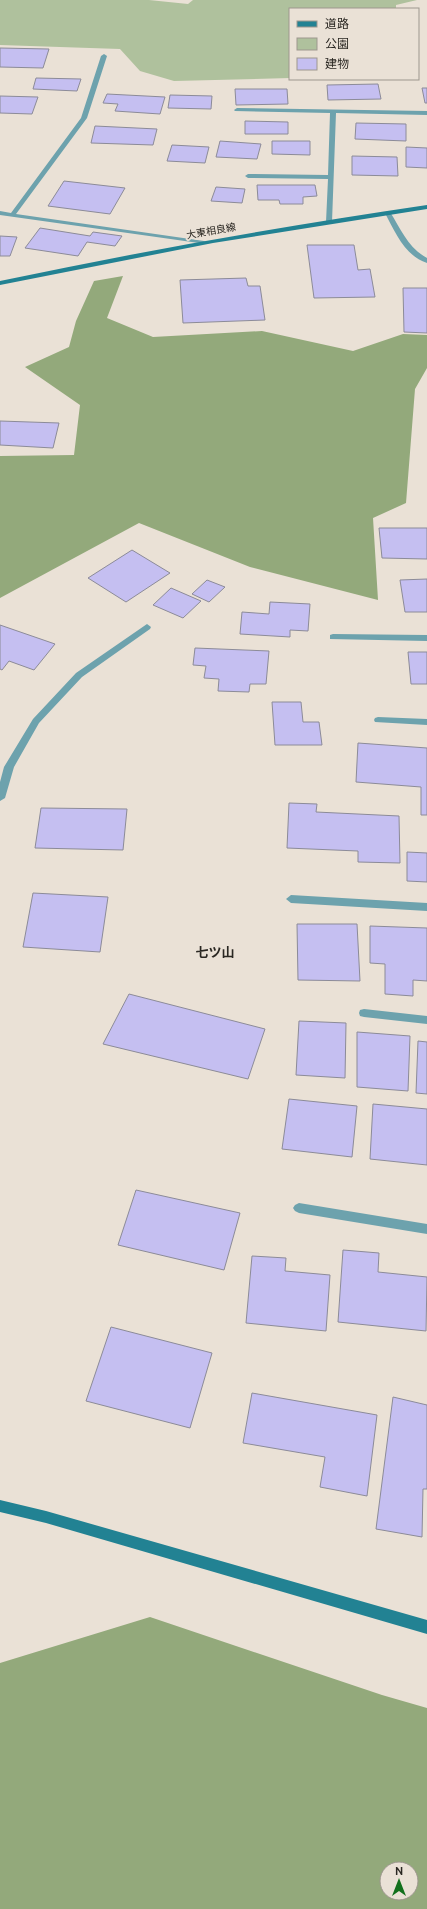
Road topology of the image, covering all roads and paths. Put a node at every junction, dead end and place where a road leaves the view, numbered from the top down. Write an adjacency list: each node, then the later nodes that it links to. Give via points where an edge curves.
1 (104, 56): 10 (street, via 84,118)
2 (237, 110): 3 (street)
3 (333, 112): 4 (street); 6 (street)
4 (427, 113)
5 (248, 176): 6 (street)
6 (330, 177): 11 (street)
7 (427, 207): 8 (main road, 大東相良線)
8 (388, 213): 11 (main road, 大東相良線); 13 (street, via 404,244)
9 (0, 214): 10 (street)
10 (12, 215): 12 (street)
11 (329, 222): 12 (main road, 大東相良線)
12 (204, 243): 14 (main road, 大東相良線)
13 (427, 261)
14 (0, 283)
15 (147, 627): 20 (street, via 78,675 36,721 9,767)
16 (333, 637): 17 (street)
17 (427, 638)
18 (378, 720): 19 (street)
19 (427, 722)
20 (0, 798)
21 (291, 899): 22 (street)
22 (427, 907)
23 (364, 1013): 24 (street)
24 (427, 1020)
25 (299, 1208): 26 (street)
26 (427, 1229)
27 (0, 1506): 28 (main road)
28 (427, 1627)

